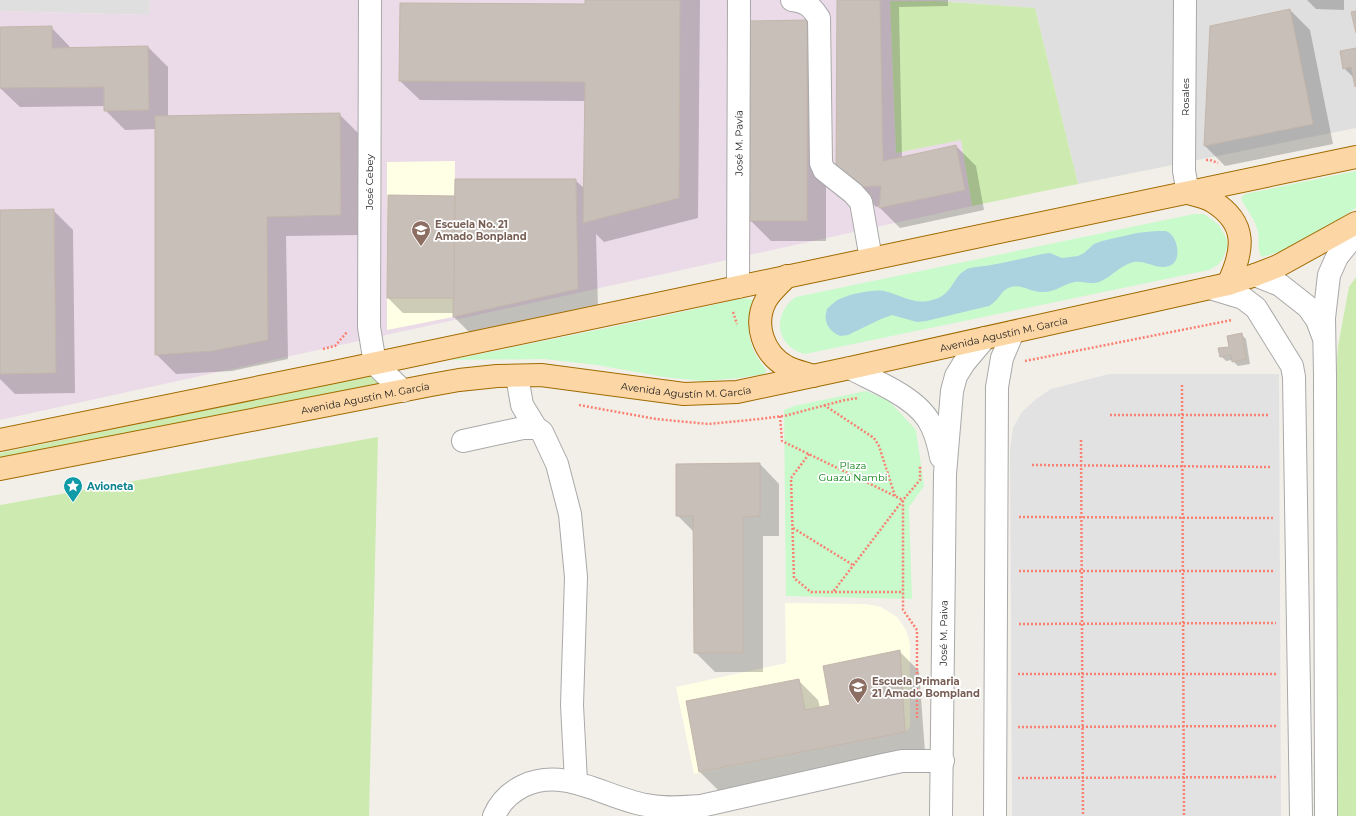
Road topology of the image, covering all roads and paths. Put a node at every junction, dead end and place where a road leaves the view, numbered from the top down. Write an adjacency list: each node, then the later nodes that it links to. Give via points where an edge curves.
1 (370, 0): 18 (street, José Cebey, via 369,326)
2 (739, 0): 13 (street, José M. Pavía)
3 (792, 0): 9 (street, via 813,8 819,18 821,163 824,170 861,202)
4 (1185, 0): 6 (street, Rosales, via 1184,171)
5 (1356, 157): 6 (main road)
6 (1188, 193): 9 (main road); 12 (main road, via 1210,200 1226,211 1238,228 1240,251 1237,266)
7 (1356, 223): 10 (main road, Avenida Agustín M. García, via 1278,266)
8 (1356, 233): 17 (street, via 1337,257 1329,274)
9 (871, 259): 11 (main road)
10 (1255, 275): 12 (main road, Avenida Agustín M. García); 17 (street, via 1280,285 1308,307 1317,320)
11 (787, 276): 13 (main road); 22 (main road, via 766,300 760,316 760,331 773,356 787,367)
12 (1219, 286): 15 (main road, Avenida Agustín M. García); 49 (street, via 1256,308 1292,366)
13 (738, 287): 18 (main road)
14 (1233, 319): 20 (path)
15 (1013, 332): 16 (main road, Avenida Agustín M. García); 20 (street, via 1002,358)
16 (985, 338): 19 (main road, Avenida Agustín M. García); 43 (street, via 956,376 952,392)
17 (1324, 339): 83 (street)
18 (375, 364): 24 (street); 33 (main road)
19 (850, 368): 22 (main road, Avenida Agustín M. García); 43 (street, via 907,399 924,414 932,426)
20 (1001, 368): 46 (street, via 997,387)
21 (518, 376): 22 (main road, Avenida Agustín M. García, via 541,375 684,394 737,392); 24 (main road, Avenida Agustín M. García, via 459,380); 32 (street, via 522,405)
22 (813, 376)
23 (1182, 386): 29 (path)
24 (403, 390): 42 (main road, Avenida Agustín M. García)
25 (859, 398): 27 (path)
26 (577, 405): 31 (path, via 656,419 708,424)
27 (824, 405): 31 (path); 44 (path, via 874,438 879,446)
28 (1110, 415): 29 (path)
29 (1182, 415): 30 (path); 40 (path)
30 (1270, 415)
31 (780, 416): 36 (path, via 782,441)
32 (536, 428): 35 (street, via 522,428); 76 (street, via 542,432 557,464 570,514 576,576 572,705)
33 (0, 440)
34 (1081, 440): 39 (path)
35 (463, 441)
36 (809, 454): 44 (path); 50 (path, via 791,478)
37 (920, 460): 45 (path, via 920,480)
38 (1032, 465): 39 (path)
39 (1081, 465): 40 (path); 47 (path)
40 (1182, 466): 41 (path); 48 (path)
41 (1270, 466)
42 (0, 469)
43 (945, 474): 71 (street, José M. Paiva)
44 (895, 497): 45 (path)
45 (903, 500): 51 (path); 57 (path)
46 (997, 517): 47 (path); 52 (street)
47 (1081, 517): 48 (path); 53 (path)
48 (1182, 517): 49 (path); 54 (path)
49 (1296, 518): 55 (street)
50 (792, 528): 51 (path); 56 (path, via 794,578 811,592)
51 (853, 565): 56 (path)
52 (996, 570): 53 (path); 61 (street)
53 (1082, 571): 54 (path); 58 (path)
54 (1183, 571): 55 (path); 59 (path)
55 (1297, 572): 60 (street)
56 (832, 592): 57 (path)
57 (903, 592): 66 (path, via 903,610 917,630)
58 (1082, 623): 59 (path); 61 (path); 63 (path)
59 (1183, 623): 60 (path); 64 (path)
60 (1298, 623): 65 (street)
61 (996, 624): 62 (street)
62 (996, 674): 63 (path); 69 (street)
63 (1082, 674): 64 (path); 70 (path)
64 (1183, 674): 65 (path); 67 (path)
65 (1298, 674): 68 (street)
66 (917, 723)
67 (1184, 726): 68 (path); 70 (path); 72 (path)
68 (1299, 726): 73 (street)
69 (996, 727): 70 (path); 74 (street)
70 (1083, 727): 75 (path)
71 (942, 761): 76 (street, via 902,761 701,806 670,808 627,800); 78 (street, José M. Paiva)
72 (1184, 777): 73 (path); 75 (path); 81 (path)
73 (1300, 777): 82 (street)
74 (996, 778): 75 (path); 79 (street)
75 (1083, 778): 80 (path)
76 (576, 782): 77 (street, via 534,781 508,795 498,806)
77 (494, 816)
78 (942, 816)
79 (995, 816)
80 (1083, 816)
81 (1184, 816)
82 (1301, 816)
83 (1326, 816)

